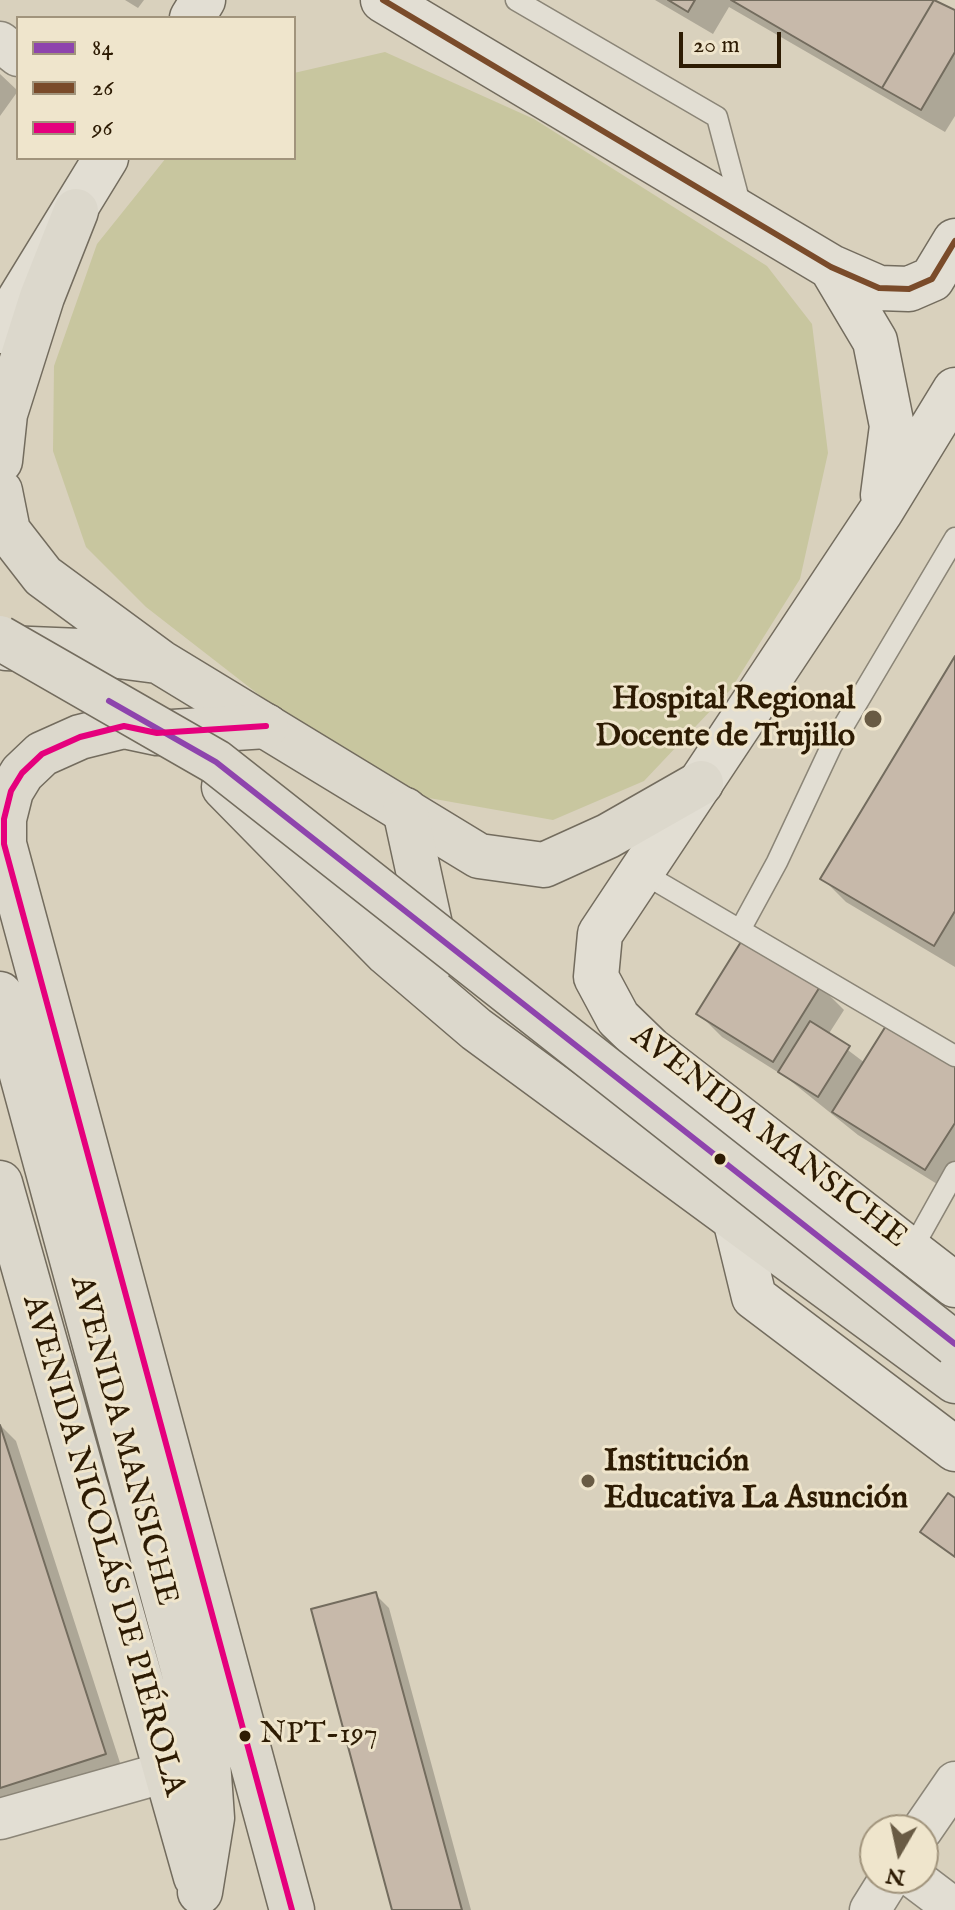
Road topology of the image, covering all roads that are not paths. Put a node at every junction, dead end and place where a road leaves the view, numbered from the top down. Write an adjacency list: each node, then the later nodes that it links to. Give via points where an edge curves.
1 (383, 0): 7 (main road)
2 (516, 0): 7 (lane, via 717,117)
3 (0, 42): 4 (street)
4 (16, 54)
5 (105, 160): 6 (main road)
6 (76, 211): 10 (main road); 12 (main road, via 5,414)
7 (743, 214): 9 (main road)
8 (955, 241): 9 (main road, via 932,279 909,289 879,288)
9 (831, 267): 14 (main road, via 875,341 892,426)
10 (0, 331)
11 (955, 390): 14 (main road)
12 (0, 461)
13 (0, 491): 18 (main road, via 8,531 43,576)
14 (881, 511): 21 (main road)
15 (955, 538): 24 (lane, via 831,747)
16 (0, 638): 33 (main road, AVENIDA MANSICHE, bridge, via 216,762)
17 (0, 649): 18 (main road, via 80,651)
18 (160, 662): 19 (main road)
19 (266, 726): 20 (main road); 22 (main road)
20 (157, 733): 26 (main road, via 208,770 387,953); 43 (main road, via 124,726 42,754 11,791 4,844)
21 (701, 783): 22 (main road, via 544,865 479,856); 23 (main road)
22 (405, 810): 26 (main road, via 437,957)
23 (641, 872): 24 (lane); 31 (main road, AVENIDA MANSICHE, via 600,934 596,977 618,1018 650,1049)
24 (740, 930): 27 (lane)
25 (0, 994): 41 (main road, AVENIDA MANSICHE, via 208,1761 212,1818)
26 (476, 1029): 30 (main road)
27 (955, 1056)
28 (955, 1172): 31 (lane)
29 (0, 1183): 36 (main road, AVENIDA NICOLÁS DE PIÉROLA)
30 (735, 1219): 34 (main road); 35 (main road, via 754,1297)
31 (911, 1251): 32 (main road, AVENIDA MANSICHE)
32 (955, 1285)
33 (955, 1344)
34 (955, 1381)
35 (955, 1449)
36 (166, 1772): 39 (street); 41 (main road, AVENIDA NICOLÁS DE PIÉROLA)
37 (955, 1782): 38 (street)
38 (933, 1814)
39 (0, 1819)
40 (935, 1894): 42 (street)
41 (202, 1901)
42 (955, 1909)
43 (292, 1910)

